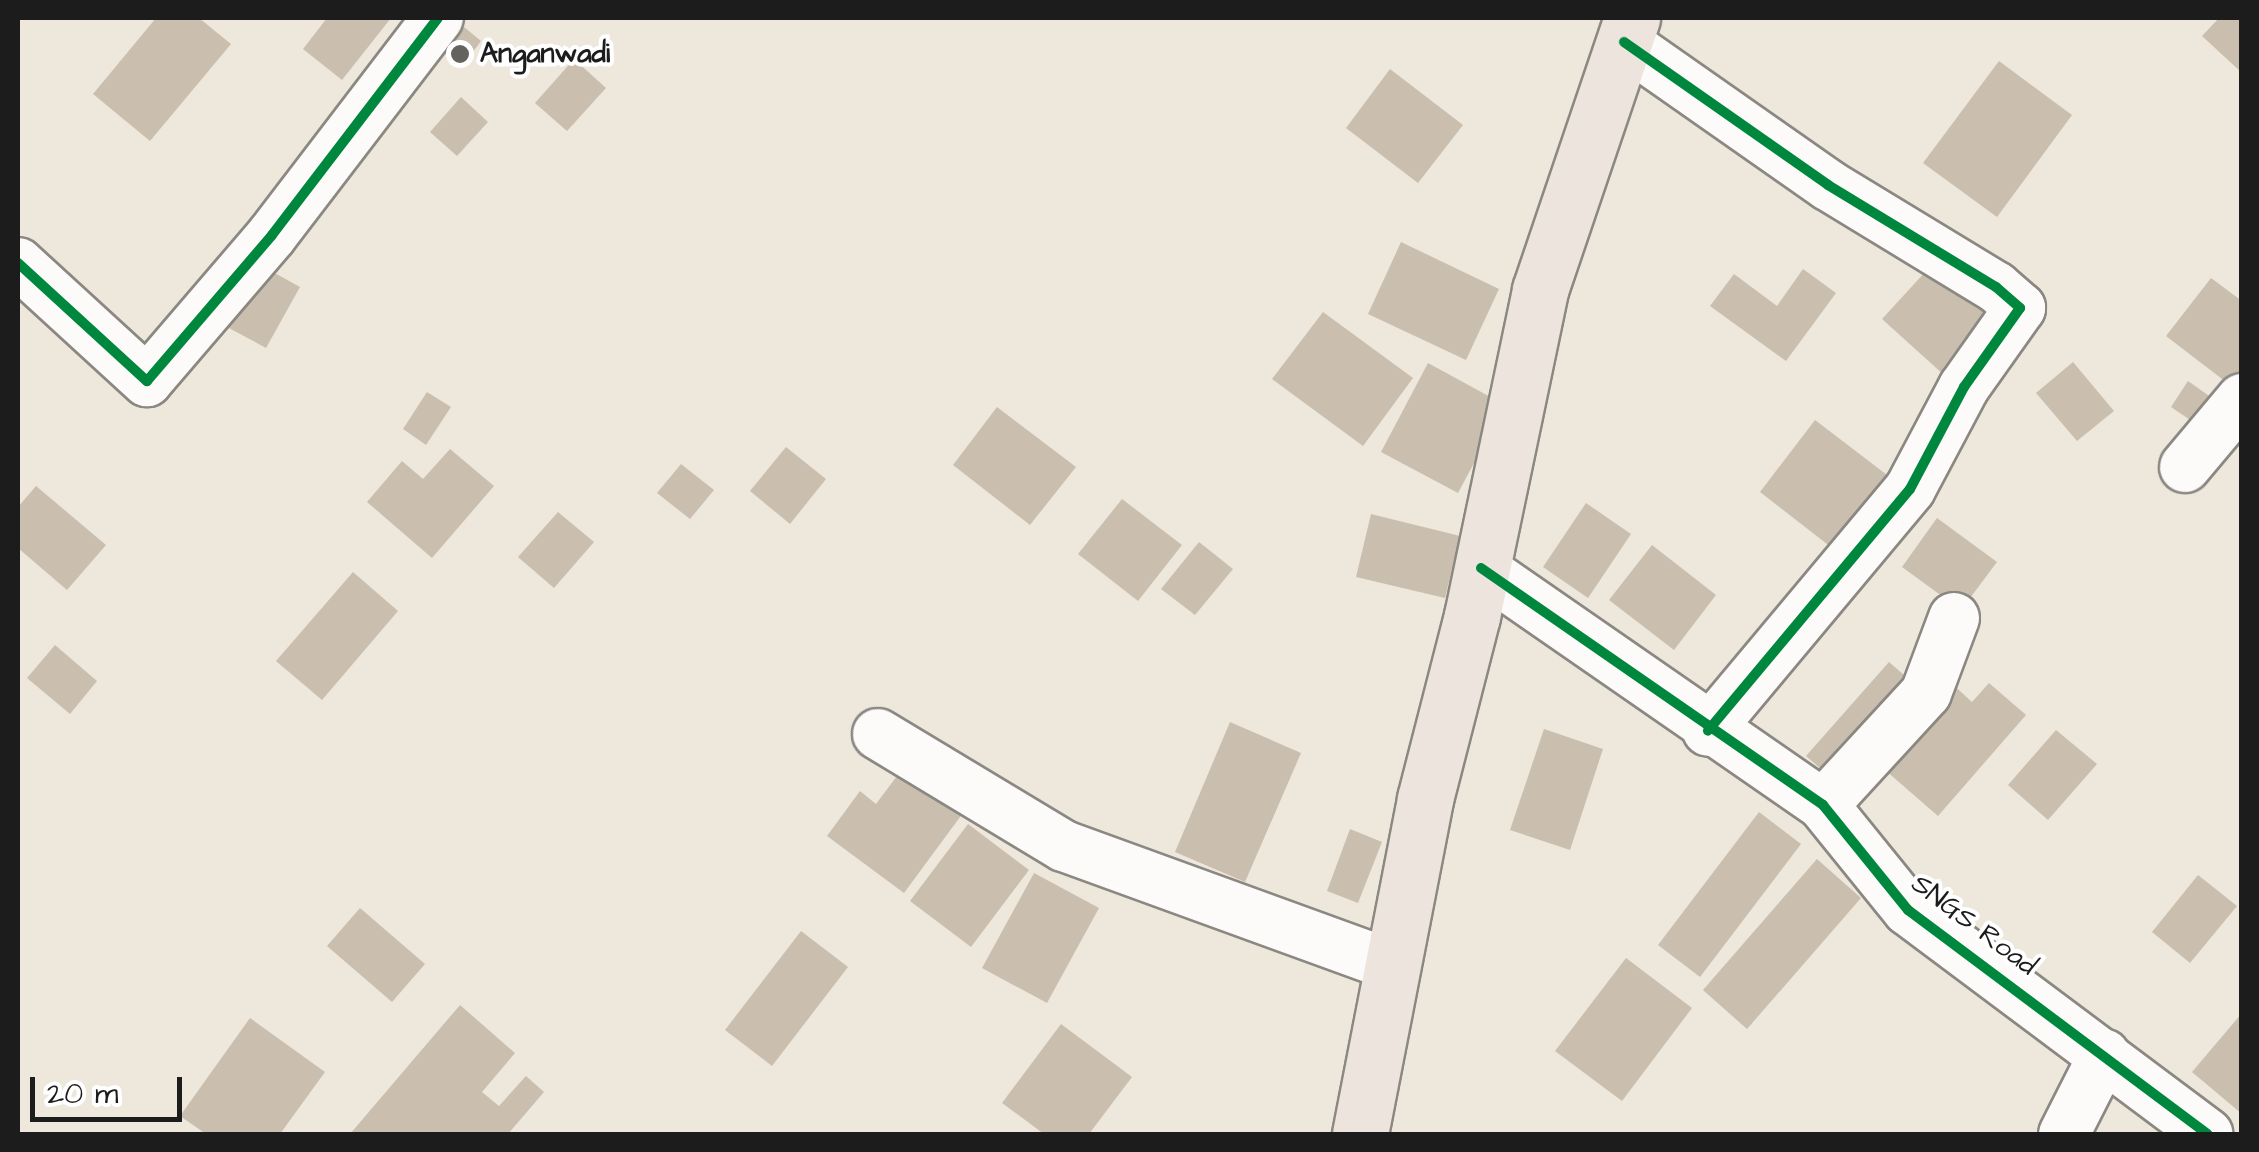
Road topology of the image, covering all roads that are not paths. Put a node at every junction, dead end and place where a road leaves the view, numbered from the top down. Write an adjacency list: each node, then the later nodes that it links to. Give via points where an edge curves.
1 (438, 18): 3 (street, via 272,236 147,381)
2 (1628, 30): 6 (main road, via 1540,290); 8 (street, via 1828,185 1996,286 2020,308 1964,387 1910,489)
3 (18, 263)
4 (2242, 398): 5 (street)
5 (2185, 466)
6 (1481, 568): 8 (street, SNGS Road); 11 (main road)
7 (1954, 618): 10 (street, via 1926,693)
8 (1708, 731): 10 (street, SNGS Road)
9 (878, 734): 11 (street, via 1064,846)
10 (1822, 805): 12 (street, SNGS Road, via 1908,910)
11 (1391, 965): 13 (main road)
12 (2104, 1055): 14 (street); 15 (street, SNGS Road)
13 (1360, 1134)
14 (2064, 1134)
15 (2207, 1134)

